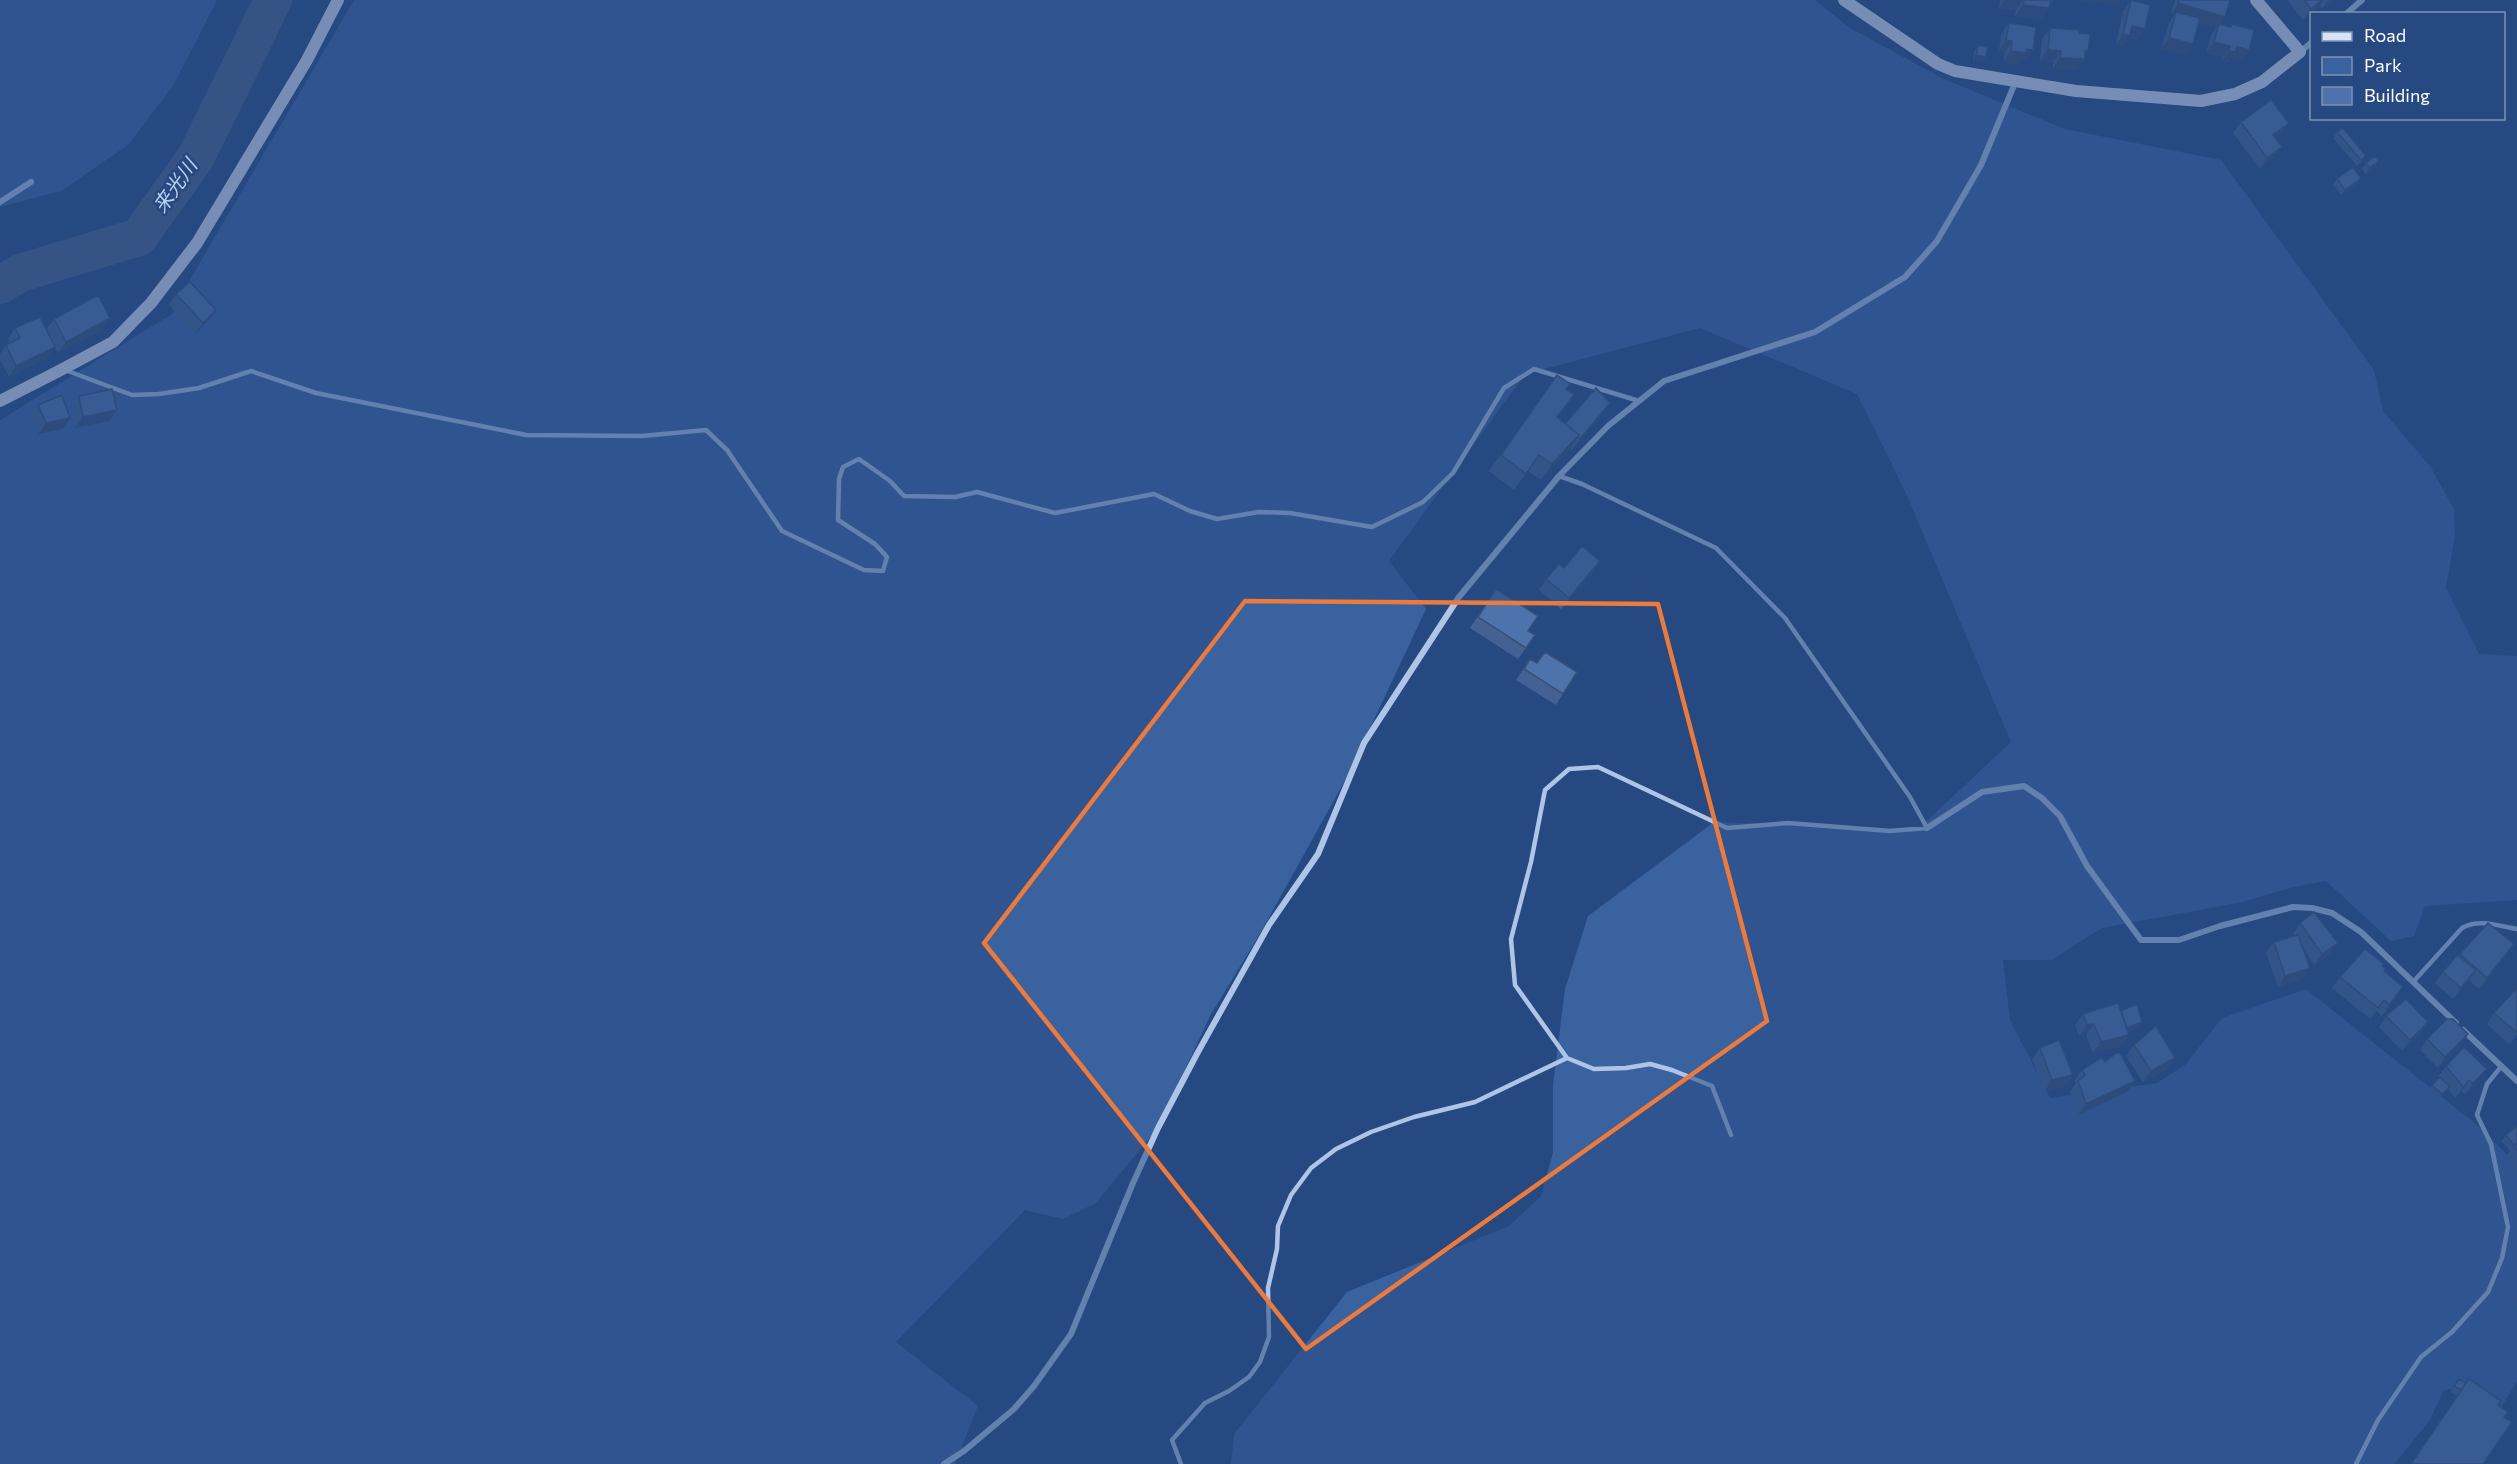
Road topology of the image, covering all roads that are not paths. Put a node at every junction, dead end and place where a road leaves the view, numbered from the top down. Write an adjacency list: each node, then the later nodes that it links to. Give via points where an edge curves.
1 (338, 0): 11 (street, via 307,60 197,243 151,303 113,342)
2 (1844, 0): 8 (street, via 1938,64)
3 (2256, 0): 7 (street)
4 (2362, 0): 5 (street)
5 (2348, 12)
6 (2310, 44): 7 (street)
7 (2300, 52): 8 (street, via 2262,82 2235,94 2201,101)
8 (2015, 82): 13 (street, via 1982,165 1937,241 1905,277 1815,332 1664,381)
9 (31, 182): 10 (street)
10 (0, 202)
11 (63, 370): 12 (street); 13 (lane, via 132,395 199,388 250,370 316,393 526,435 642,436 706,430 727,450 782,531 864,570 883,571 887,557 875,544 838,520 843,467 859,459 904,496 955,497 977,492 1055,513 1154,494 1217,519 1259,512 1290,513 1372,527 1423,502 1454,473 1504,388 1534,369)
12 (0, 400)
13 (1639, 401): 14 (street)
14 (1559, 476): 15 (lane, via 1716,548 1785,618 1910,797); 22 (street, via 1460,597 1364,743 1318,854 1269,925 1158,1128 1071,1334 1014,1409)
15 (1927, 828): 17 (street, via 1982,792 2024,786 2060,816 2087,867 2141,940 2179,940 2293,907 2312,908 2332,913 2361,932); 18 (lane, via 1890,831 1788,823 1727,828 1598,767 1569,769 1545,790 1511,939 1515,985)
16 (2517, 929): 17 (lane, via 2479,922 2468,924)
17 (2414, 981): 19 (street)
18 (1567, 1058): 21 (lane, via 1593,1069 1650,1064 1712,1086); 23 (lane, via 1475,1102 1371,1132 1336,1149 1311,1168 1291,1195 1278,1226 1268,1288 1269,1337 1260,1362 1250,1377 1205,1403 1172,1440)
19 (2500, 1068): 20 (street); 24 (lane, via 2487,1084 2477,1115 2491,1144 2508,1227 2502,1258 2488,1292 2452,1332 2421,1357 2378,1420)
20 (2517, 1081)
21 (1731, 1135)
22 (944, 1464)
23 (1180, 1464)
24 (2356, 1464)

